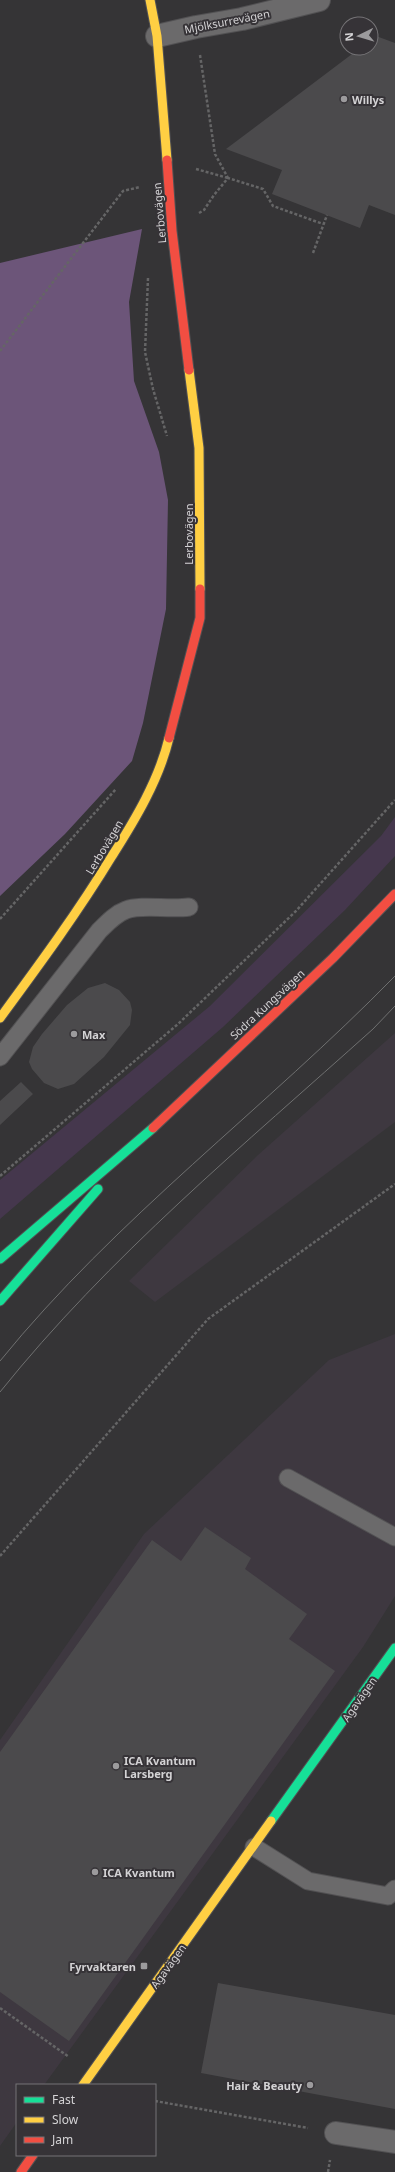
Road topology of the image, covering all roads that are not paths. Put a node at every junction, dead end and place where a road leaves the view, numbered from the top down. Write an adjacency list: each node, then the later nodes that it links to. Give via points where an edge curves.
1 (150, 0): 3 (street, Lerbovägen)
2 (316, 1): 3 (street, Mjölksurrevägen)
3 (157, 36): 6 (street, Lerbovägen, via 176,268 199,448 200,618 167,748 149,790 129,829 78,911)
4 (395, 894): 8 (street, Södra Kungsvägen, via 333,958)
5 (189, 907): 7 (lane, via 175,910 137,907 114,916 99,931)
6 (0, 1018)
7 (0, 1057)
8 (152, 1129): 9 (street, Södra Kungsvägen); 10 (street, Södra Kungsvägen)
9 (0, 1259)
10 (0, 1301)
11 (288, 1478): 12 (lane)
12 (395, 1537)
13 (395, 1648): 14 (street, Agavägen)
14 (254, 1847): 15 (lane, via 308,1881 388,1896); 16 (street, Agavägen)
15 (395, 1889)
16 (84, 2084)
17 (336, 2133): 18 (street)
18 (395, 2142)
19 (32, 2156): 20 (street)
20 (21, 2172)

